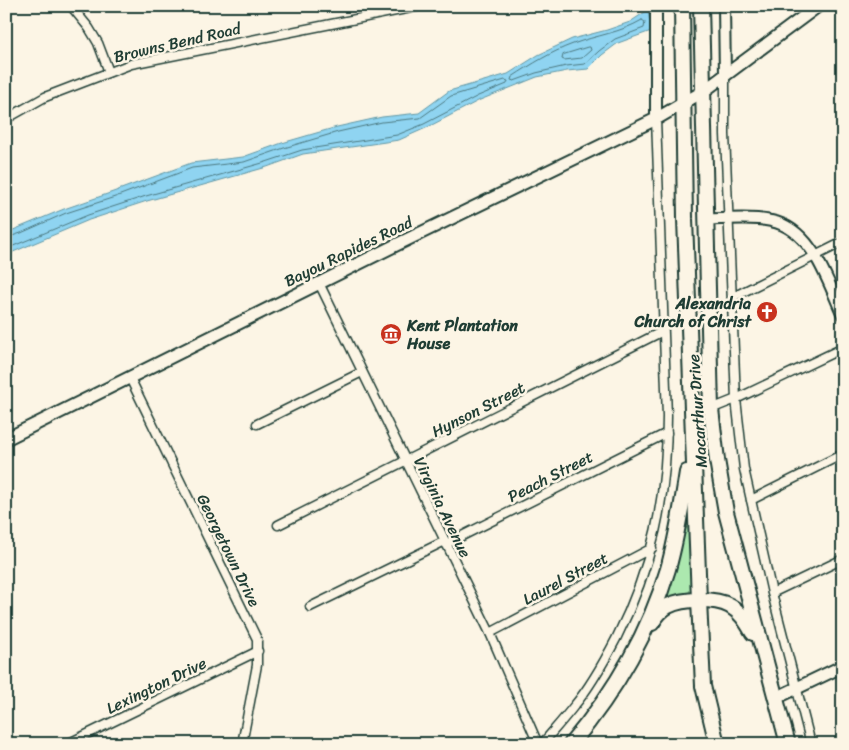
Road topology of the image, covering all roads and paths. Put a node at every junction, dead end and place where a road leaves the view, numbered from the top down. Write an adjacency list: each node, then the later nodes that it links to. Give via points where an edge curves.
1 (71, 6): 8 (street, via 98,43)
2 (422, 6): 8 (street, Browns Bend Road, via 131,64)
3 (656, 6): 12 (street)
4 (682, 6): 11 (highway, Macarthur Drive)
5 (701, 6): 10 (highway, Macarthur Drive)
6 (724, 6): 9 (street)
7 (818, 6): 9 (main road, Bayou Rapides Road)
8 (109, 72): 13 (street, Browns Bend Road, via 45,97)
9 (726, 76): 10 (main road, Bayou Rapides Road); 16 (street, via 725,134)
10 (704, 91): 11 (main road, Bayou Rapides Road); 15 (highway, Macarthur Drive)
11 (684, 103): 12 (main road, Bayou Rapides Road); 14 (highway, Macarthur Drive)
12 (656, 118): 19 (main road, Bayou Rapides Road); 22 (street, Macarthur Drive)
13 (6, 119)
14 (685, 219): 15 (highway); 26 (highway, Macarthur Drive)
15 (706, 219): 16 (street); 28 (highway, Macarthur Drive)
16 (730, 220): 18 (street, via 780,223 797,233); 20 (street)
17 (843, 242): 18 (street)
18 (816, 255): 20 (street); 21 (street)
19 (319, 284): 24 (street, Virginia Avenue); 25 (main road, Bayou Rapides Road)
20 (733, 297): 27 (street)
21 (843, 315)
22 (663, 331): 30 (street, Macarthur Drive); 33 (street, Hynson Street)
23 (843, 348): 27 (street)
24 (362, 372): 29 (street); 33 (street, Virginia Avenue)
25 (130, 378): 31 (main road, Bayou Rapides Road); 45 (street, Georgetown Drive, via 257,639)
26 (692, 391): 40 (highway, Macarthur Drive); 43 (highway, via 688,467 680,517 659,596)
27 (736, 399): 28 (street); 34 (street)
28 (712, 409): 44 (highway, Macarthur Drive, via 726,512)
29 (257, 424)
30 (667, 433): 36 (street, Peach Street); 37 (street, Macarthur Drive, via 661,504)
31 (6, 438)
32 (843, 454): 34 (street)
33 (406, 461): 35 (street, Hynson Street); 36 (street, Virginia Avenue)
34 (751, 500): 39 (street)
35 (278, 525)
36 (446, 542): 41 (street, Peach Street); 42 (street, Virginia Avenue)
37 (652, 548): 42 (street, Laurel Street); 52 (street, Macarthur Drive, via 611,648 574,707)
38 (843, 559): 39 (street)
39 (772, 593): 47 (street)
40 (699, 600): 43 (highway, via 668,606 658,613); 44 (highway, via 722,602 738,611); 54 (highway, Macarthur Drive, via 703,686)
41 (310, 607)
42 (490, 633): 51 (street, Virginia Avenue)
43 (639, 640): 53 (highway, via 627,665)
44 (761, 647): 48 (highway, Macarthur Drive)
45 (258, 651): 49 (street, Lexington Drive); 50 (street, Georgetown Drive)
46 (843, 666): 47 (main road)
47 (797, 687): 48 (main road); 56 (street)
48 (776, 698): 55 (highway, Macarthur Drive)
49 (66, 744)
50 (242, 744)
51 (538, 744)
52 (542, 744)
53 (571, 744)
54 (716, 744)
55 (788, 744)
56 (811, 744)

